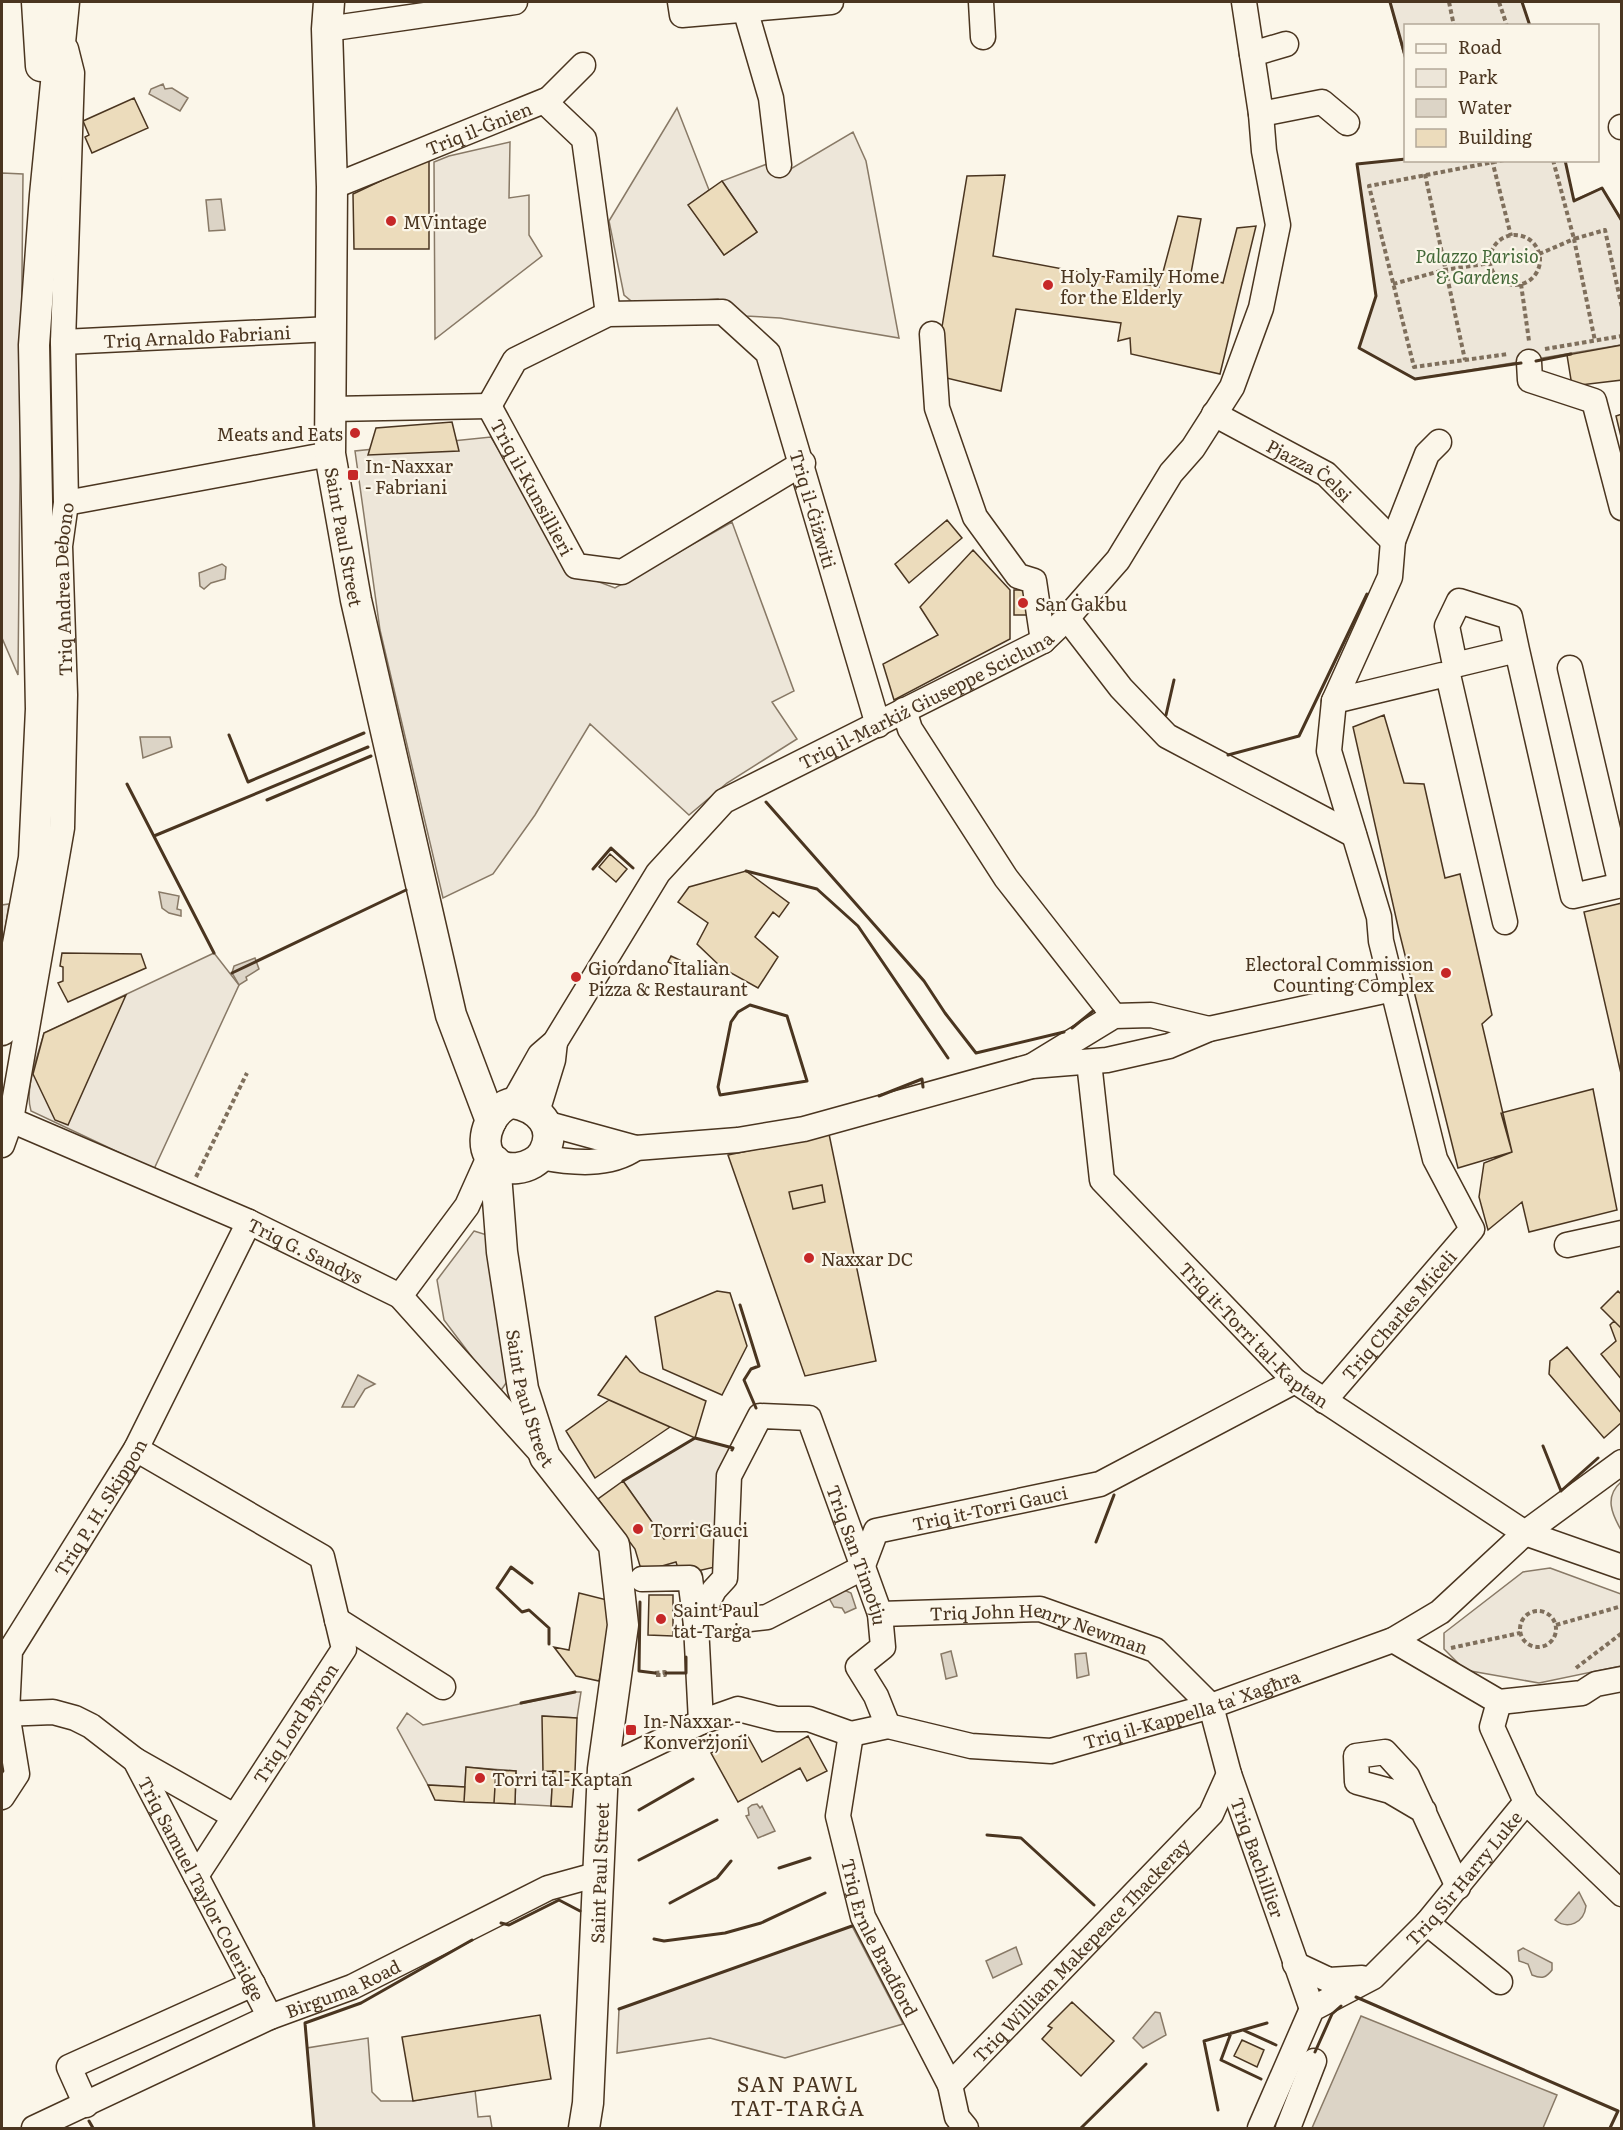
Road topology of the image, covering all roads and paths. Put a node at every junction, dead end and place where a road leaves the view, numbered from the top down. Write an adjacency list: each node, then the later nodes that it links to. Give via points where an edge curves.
1 (515, 2): 10 (street)
2 (680, 2): 8 (street, via 682,15)
3 (819, 2): 8 (street)
4 (981, 2): 13 (street)
5 (1244, 2): 15 (street, Triq il-Markiż Giuseppe Scicluna)
6 (1449, 2): 11 (path)
7 (1499, 2): 12 (path)
8 (745, 9): 22 (street, via 771,98)
9 (46, 10): 38 (street, Triq Andrea Debono, via 72,73); 63 (main road, Triq Andrea Debono, via 45,195 34,345 40,709 34,858)
10 (328, 15): 24 (main road, Saint Paul Street)
11 (1454, 24)
12 (1506, 24)
13 (983, 37)
14 (1286, 44): 15 (street)
15 (1252, 54): 18 (street, Triq il-Markiż Giuseppe Scicluna)
16 (583, 65): 17 (street)
17 (545, 103): 24 (street, Triq il-Ġnien); 33 (street, Triq il-Ġnien, via 584,139)
18 (1262, 114): 19 (street, via 1322,102); 43 (street, Triq il-Markiż Giuseppe Scicluna, via 1264,151 1278,225 1270,308)
19 (1347, 123)
20 (1492, 162): 23 (path); 25 (path)
21 (1554, 162): 26 (path)
22 (779, 165)
23 (1425, 174): 29 (path); 30 (path, via 1369,186)
24 (332, 187): 34 (main road, Saint Paul Street)
25 (1511, 236): 27 (path, via 1526,238); 28 (path, via 1493,249)
26 (1574, 239): 27 (path); 32 (path, via 1605,230); 37 (path)
27 (1539, 254): 31 (path, via 1534,276)
28 (1491, 264): 29 (path); 31 (path, via 1498,278)
29 (1444, 270): 30 (path); 40 (path)
30 (1393, 284): 40 (path, via 1414,367)
31 (1521, 284): 39 (path)
32 (1622, 308)
33 (608, 314): 41 (street, via 515,360); 46 (street, Triq il-Ġiżwiti, via 723,312 768,353)
34 (331, 329): 38 (street, Triq Arnaldo Fabriani); 42 (main road, Saint Paul Street)
35 (932, 334): 51 (street, via 938,408 975,517 1018,576 1034,581)
36 (1622, 336): 37 (path)
37 (1595, 340): 39 (path)
38 (63, 342): 47 (street, Triq Andrea Debono)
39 (1529, 357): 40 (path); 48 (street, via 1530,380 1594,401)
40 (1465, 360)
41 (489, 406): 42 (street); 46 (street, Triq il-Kunsillieri, via 576,566 622,572)
42 (330, 409): 45 (main road, Saint Paul Street)
43 (1215, 414): 49 (street, Pjazza Ċelsi, via 1326,474); 50 (street, Triq il-Markiż Giuseppe Scicluna, via 1172,472 1118,560)
44 (1439, 442): 49 (street, via 1427,454)
45 (330, 454): 47 (street); 67 (main road, Saint Paul Street, via 358,612 451,1015 466,1057)
46 (803, 463): 56 (street, Triq il-Ġiżwiti)
47 (66, 503): 68 (street, Triq Andrea Debono, via 60,546 66,695 62,828)
48 (1621, 505)
49 (1393, 541): 54 (street, via 1390,577)
50 (1066, 618): 51 (street, Triq il-Markiż Giuseppe Scicluna); 57 (street, via 1121,688 1167,736)
51 (1043, 641): 55 (street, Triq il-Markiż Giuseppe Scicluna)
52 (1517, 650): 58 (street, via 1573,896)
53 (1570, 668): 58 (street)
54 (1334, 701): 57 (street, via 1329,751); 59 (street, via 1442,675 1449,679)
55 (904, 710): 56 (street, Triq il-Markiż Giuseppe Scicluna); 61 (street, via 910,729 1006,878)
56 (878, 725): 67 (street, Triq il-Markiż Giuseppe Scicluna, via 724,801 658,873 555,1042 540,1055)
57 (1354, 835): 60 (street, via 1379,917)
58 (1621, 885)
59 (1505, 922)
60 (1393, 989): 62 (street); 80 (street, Triq Charles Miċeli, via 1435,1159 1473,1229)
61 (1114, 1016): 62 (street, via 1151,1015); 65 (street)
62 (1209, 1029): 64 (street, via 1169,1046)
63 (2, 1030)
64 (1089, 1062): 65 (street); 79 (street, Triq it-Torri tal-Kaptan, via 1102,1180)
65 (1032, 1066): 70 (street, via 804,1130)
66 (247, 1073): 73 (path)
67 (519, 1112): 70 (street); 71 (main road, Saint Paul Street, via 486,1139); 72 (main road, Saint Paul Street, via 547,1143)
68 (11, 1119): 69 (street, Triq Andrea Debono); 74 (street, Triq G. Sandys)
69 (2, 1145)
70 (636, 1148): 72 (street, via 623,1157 603,1161)
71 (492, 1159): 72 (main road, via 510,1168); 77 (main road, Saint Paul Street); 78 (street, via 467,1206)
72 (534, 1161): 77 (main road, Saint Paul Street)
73 (195, 1181)
74 (249, 1222): 78 (street, Triq G. Sandys); 81 (street, Triq P. H. Skippon)
75 (1622, 1233): 76 (street)
76 (1567, 1245)
77 (502, 1252): 82 (main road, Saint Paul Street, via 523,1389)
78 (400, 1296): 82 (street, Triq G. Sandys)
79 (1295, 1381): 80 (street, Triq it-Torri tal-Kaptan); 86 (street, Triq it-Torri Gauci, via 1100,1484 876,1531)
80 (1324, 1401): 84 (street, Triq it-Torri tal-Kaptan)
81 (136, 1449): 90 (street, Triq Lord Byron, via 322,1557); 102 (street, Triq P. H. Skippon, via 10,1651)
82 (545, 1457): 107 (main road, Saint Paul Street, via 614,1545 623,1625)
83 (1622, 1462): 84 (street, Triq il-Kappella ta' Xagħra)
84 (1525, 1533): 85 (street, Triq it-Torri tal-Kaptan); 95 (street, Triq il-Kappella ta' Xagħra, via 1440,1612)
85 (1622, 1567)
86 (862, 1568): 89 (street, Triq San Timotju); 91 (street, via 767,1617); 91 (street, Triq San Timotju, via 809,1418 760,1416 729,1476 725,1578 714,1590)
87 (642, 1580): 91 (street, via 690,1578)
88 (1622, 1606): 92 (path)
89 (880, 1614): 101 (street, Triq John Henry Newman, via 1040,1609 1155,1650); 104 (street, Triq San Timotju, via 883,1647 858,1667)
90 (337, 1620): 98 (street); 113 (street, Triq Lord Byron, via 344,1649)
91 (696, 1625): 103 (street)
92 (1556, 1625): 93 (path, via 1543,1612 1532,1612 1522,1620); 93 (path, via 1551,1642 1538,1648 1526,1644)
93 (1520, 1633): 96 (path)
94 (1622, 1634): 99 (path)
95 (1393, 1640): 100 (street); 101 (street, Triq il-Kappella ta' Xagħra)
96 (1444, 1650)
97 (1622, 1679): 99 (street, via 1596,1684 1582,1693)
98 (444, 1687)
99 (1540, 1696): 100 (street)
100 (1499, 1702): 110 (street, Triq Sir Harry Luke, via 1492,1727)
101 (1211, 1706): 104 (street, Triq il-Kappella ta' Xagħra, via 1051,1751 971,1746); 108 (street, Triq Bachillier)
102 (4, 1714): 106 (street, Triq Samuel Taylor Coleridge, via 52,1712 75,1718); 109 (street, Triq P. H. Skippon, via 18,1774)
103 (701, 1722): 105 (street, via 738,1709 777,1719 809,1719); 107 (street)
104 (888, 1726): 105 (street, Triq il-Kappella ta' Xagħra)
105 (851, 1734): 127 (street, Triq Ernle Bradford, via 838,1816 863,1917)
106 (135, 1760): 113 (street, Triq Samuel Taylor Coleridge); 116 (street, Triq Samuel Taylor Coleridge)
107 (603, 1769): 115 (main road, Saint Paul Street)
108 (1229, 1774): 112 (street, Triq William Makepeace Thackeray); 114 (street, Triq Bachillier)
109 (2, 1797)
110 (1526, 1802): 117 (street, Triq Sir Harry Luke); 118 (street)
111 (1424, 1811): 117 (street)
112 (1211, 1814): 114 (street); 127 (street, Triq William Makepeace Thackeray)
113 (234, 1816): 116 (street, Triq Lord Byron)
114 (1248, 1828): 120 (street, Triq Bachillier)
115 (599, 1874): 125 (street, Birguma Road, via 548,1888 352,1988); 130 (main road, Saint Paul Street)
116 (196, 1876): 123 (street, Triq Samuel Taylor Coleridge)
117 (1458, 1887): 119 (street, Triq Sir Harry Luke)
118 (1622, 1894)
119 (1427, 1923): 121 (street, Triq Sir Harry Luke); 122 (street)
120 (1296, 1964): 121 (street, via 1329,1980); 124 (street, Triq Bachillier)
121 (1374, 1977): 124 (street, Triq Sir Harry Luke)
122 (1500, 1982)
123 (253, 1984): 125 (street, Triq Samuel Taylor Coleridge); 128 (street, via 69,2067)
124 (1312, 2008): 132 (street)
125 (270, 2017): 128 (street, Birguma Road)
126 (1314, 2061): 133 (street)
127 (950, 2085): 131 (street, Triq Ernle Bradford, via 957,2117)
128 (86, 2105): 129 (street, Birguma Road)
129 (34, 2128)
130 (584, 2128)
131 (966, 2128)
132 (1260, 2128)
133 (1288, 2128)

